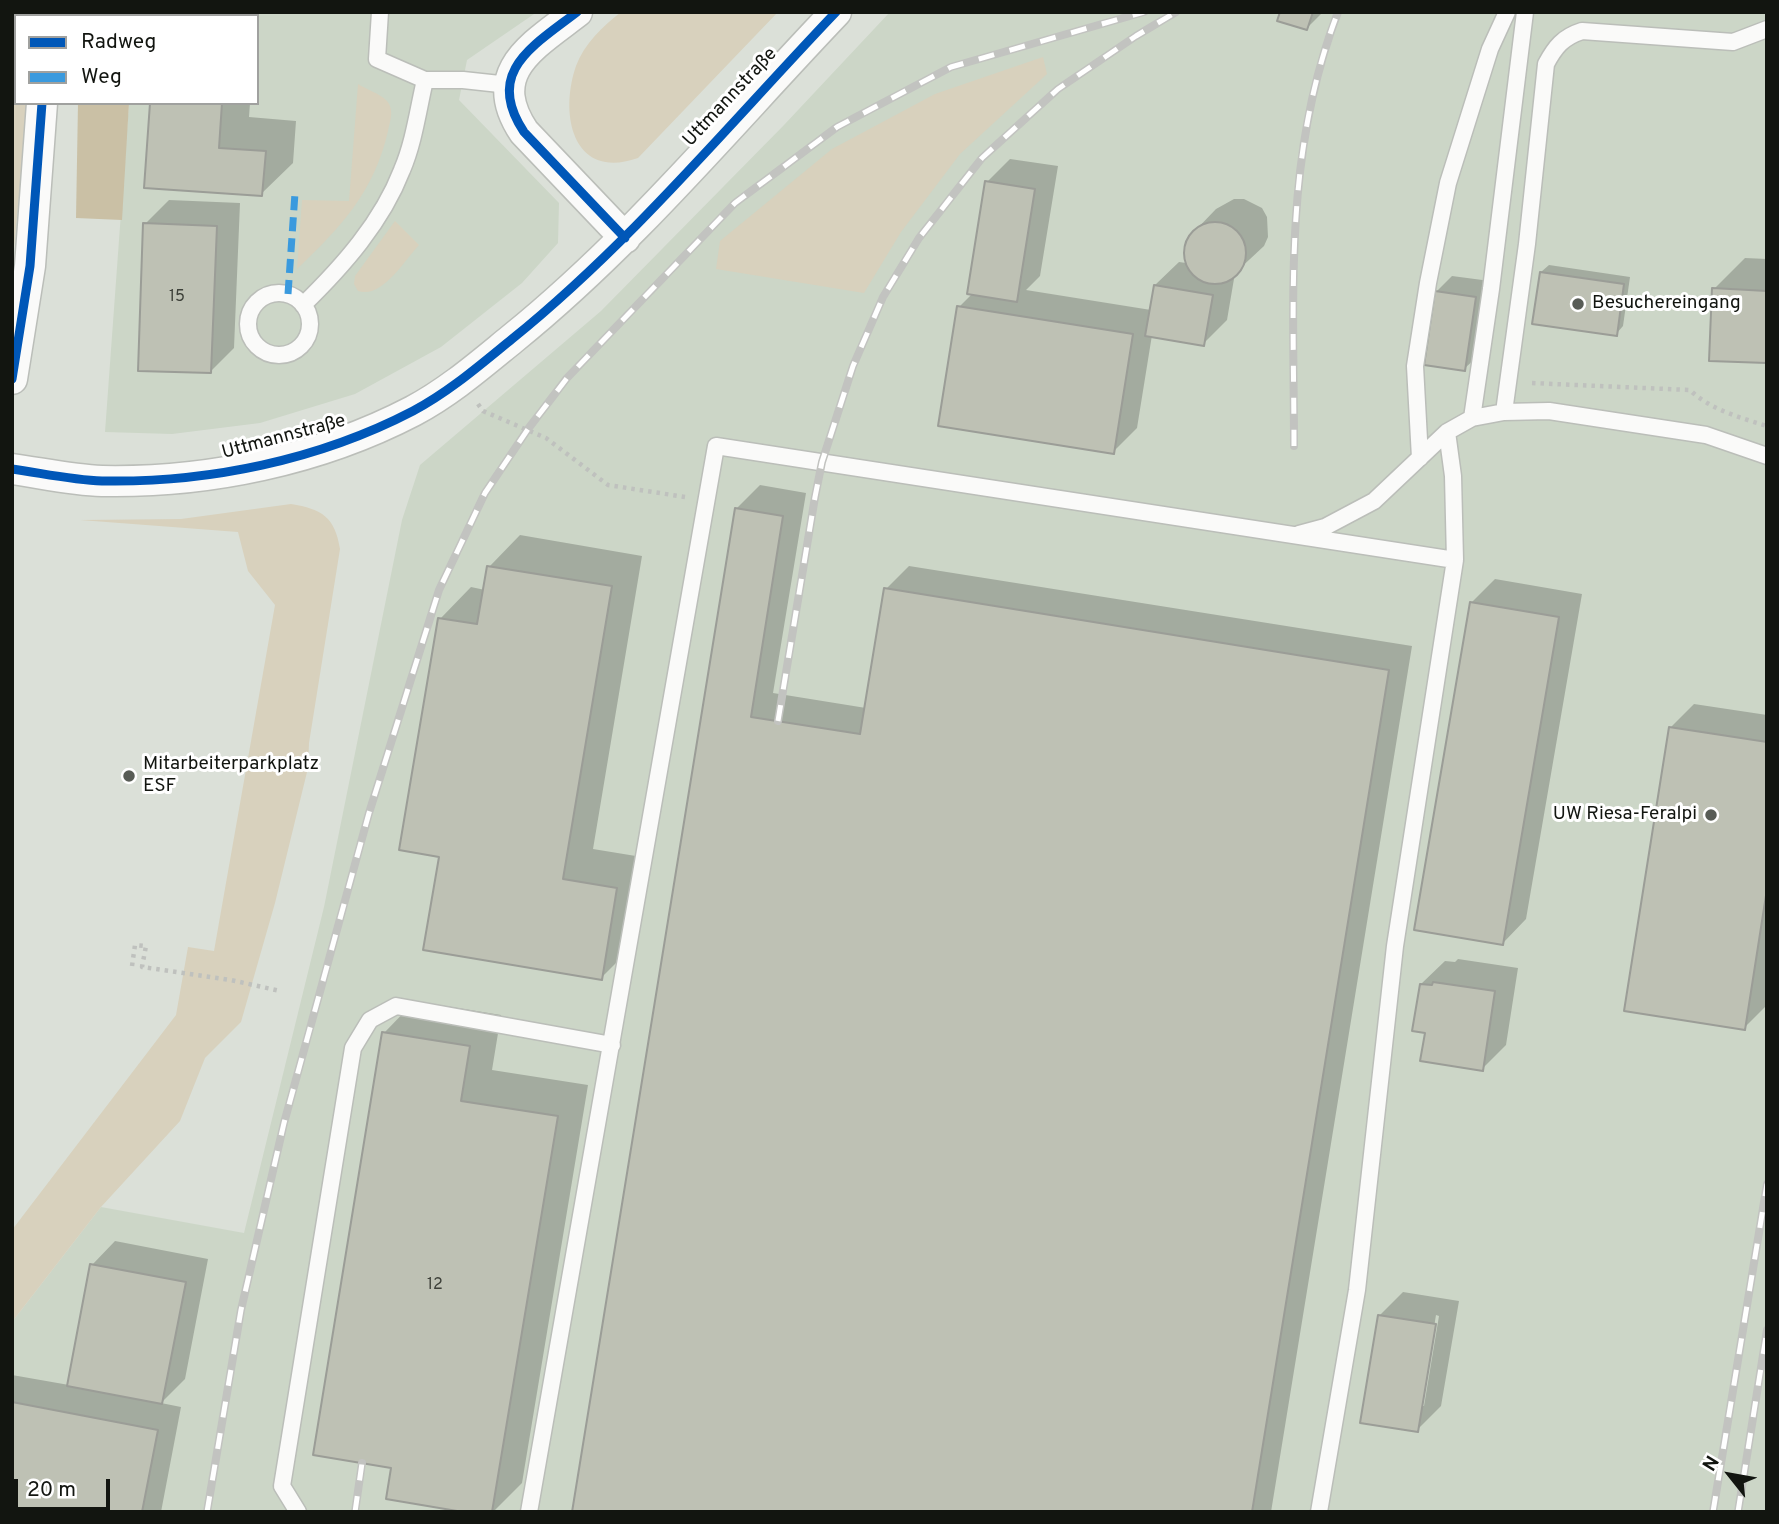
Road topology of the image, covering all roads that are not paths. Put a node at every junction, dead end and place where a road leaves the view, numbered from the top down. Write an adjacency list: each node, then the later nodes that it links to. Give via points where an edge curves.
1 (380, 12): 7 (lane, via 377,59)
2 (577, 12): 8 (street, via 533,45)
3 (836, 12): 10 (street, Uttmannstraße)
4 (1507, 12): 17 (lane, via 1490,49 1448,183 1428,283 1415,366)
5 (1525, 12): 14 (lane)
6 (1767, 29): 13 (lane, via 1733,42 1582,31 1567,36 1554,48 1546,64)
7 (425, 80): 8 (lane); 11 (lane, via 395,187 362,241)
8 (509, 85): 10 (street, via 513,116 524,132)
9 (42, 105): 12 (street, via 30,266)
10 (625, 239): 18 (street, Uttmannstraße, via 560,300 461,380 416,410 365,434 296,457 200,477 100,481)
11 (303, 305)
12 (12, 379)
13 (1504, 412): 14 (lane); 16 (lane, via 1549,411 1706,435)
14 (1472, 418): 15 (lane)
15 (1447, 432): 17 (lane); 20 (lane)
16 (1767, 456)
17 (1420, 458): 19 (lane, via 1374,501 1325,527)
18 (12, 469)
19 (1293, 536): 20 (lane); 21 (lane, via 716,446)
20 (1455, 560): 24 (lane, via 1395,946 1357,1290)
21 (612, 1045): 22 (lane, via 396,1006 370,1020 353,1048 282,1486); 23 (lane)
22 (298, 1512)
23 (529, 1512)
24 (1319, 1512)

